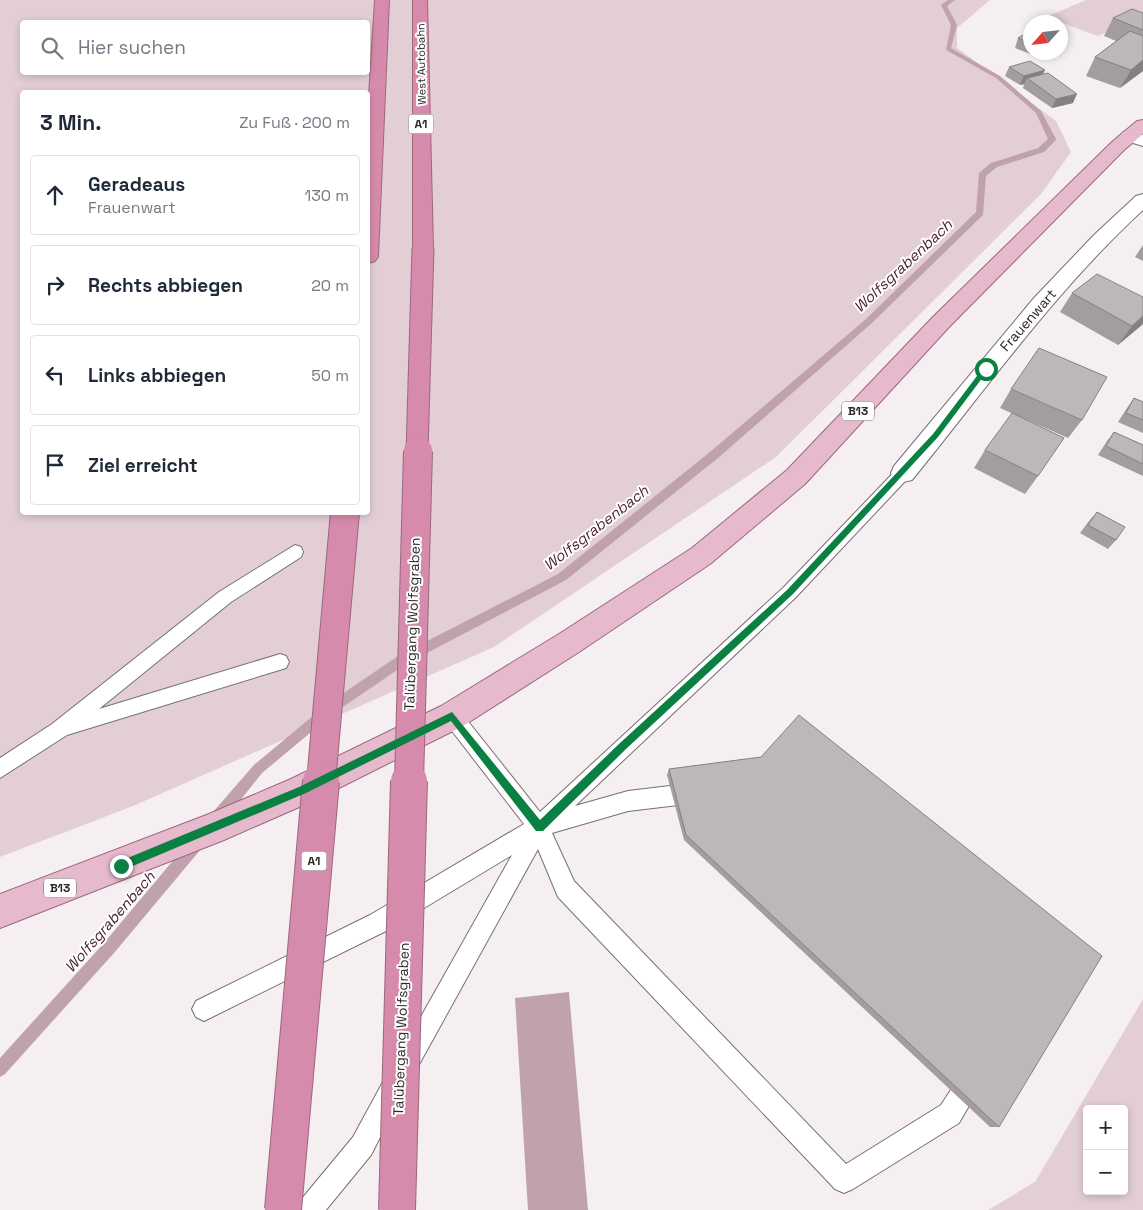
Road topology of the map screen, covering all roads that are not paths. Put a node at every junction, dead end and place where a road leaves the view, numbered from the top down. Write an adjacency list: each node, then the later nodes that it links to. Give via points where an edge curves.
1 (382, 0): 6 (highway)
2 (420, 0): 7 (highway, West Autobahn / A1)
3 (1143, 124): 4 (main road, B13)
4 (1136, 138): 12 (main road, B13, via 941,322 796,477 701,556)
5 (1143, 200): 8 (street, Frauenwart, via 1120,220 1025,322)
6 (370, 215)
7 (423, 248): 22 (highway, Talübergang Wolfsgraben / A1, bridge)
8 (903, 473): 16 (lane, Frauenwart, via 790,592)
9 (345, 515): 20 (highway, A1, bridge)
10 (295, 552): 13 (lane, via 226,597)
11 (280, 662): 13 (lane)
12 (452, 716): 16 (lane); 17 (main road, B13, via 302,790 121,866)
13 (59, 730): 14 (lane)
14 (0, 769)
15 (716, 790): 16 (lane, via 628,801)
16 (539, 827): 18 (lane, via 378,924); 19 (lane, via 566,889 844,1180 950,1114); 21 (lane, via 362,1146)
17 (0, 911)
18 (204, 1009)
19 (981, 1064)
20 (283, 1210)
21 (309, 1210)
22 (397, 1210)

